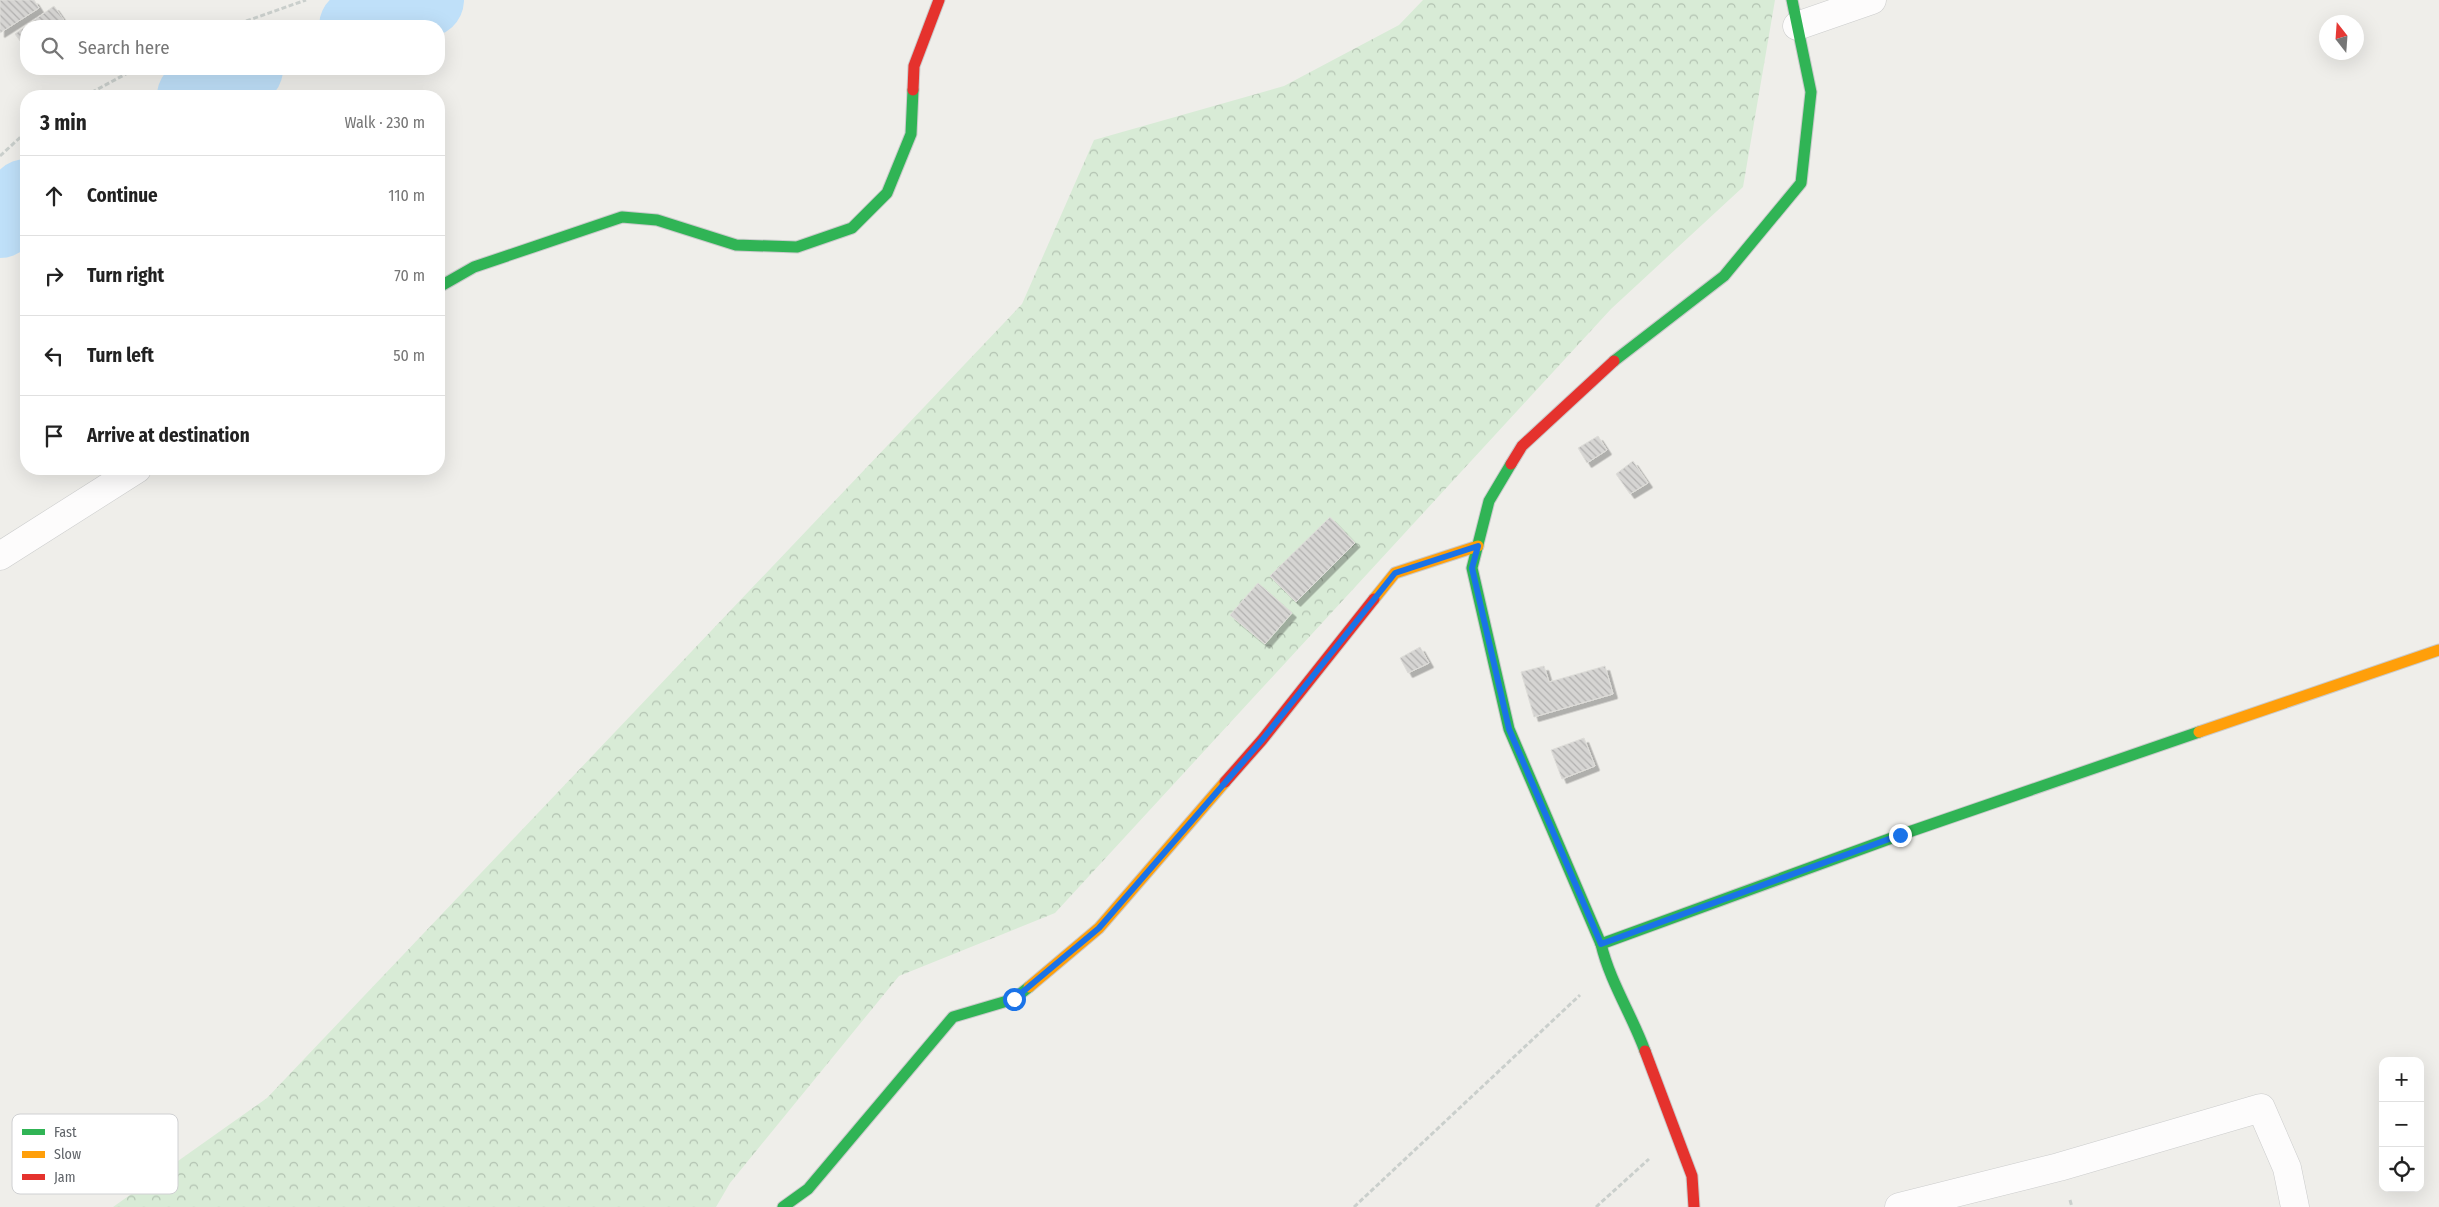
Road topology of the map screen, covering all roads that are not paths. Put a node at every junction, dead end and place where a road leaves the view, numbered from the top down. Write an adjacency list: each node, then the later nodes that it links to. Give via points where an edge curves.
1 (939, 0): 4 (street, via 914,66 911,134 887,193 852,228 797,246 736,245 657,220 622,217 474,267)
2 (1872, 0): 3 (street)
3 (1794, 13): 6 (street, via 1811,92 1801,183 1724,276 1617,359 1522,446 1489,501)
4 (445, 284)
5 (128, 475): 7 (street)
6 (1478, 546): 9 (street, via 1472,568 1509,729); 10 (street, via 1395,573 1262,740 1099,928 1014,999 953,1017 808,1189)
7 (0, 556)
8 (2439, 650): 9 (street, via 1900,835)
9 (1601, 944): 11 (street, via 1607,968 1636,1026 1692,1176)
10 (783, 1207)
11 (1694, 1207)
12 (1899, 1207): 13 (street, via 2058,1167 2261,1108 2287,1168)
13 (2295, 1207)

